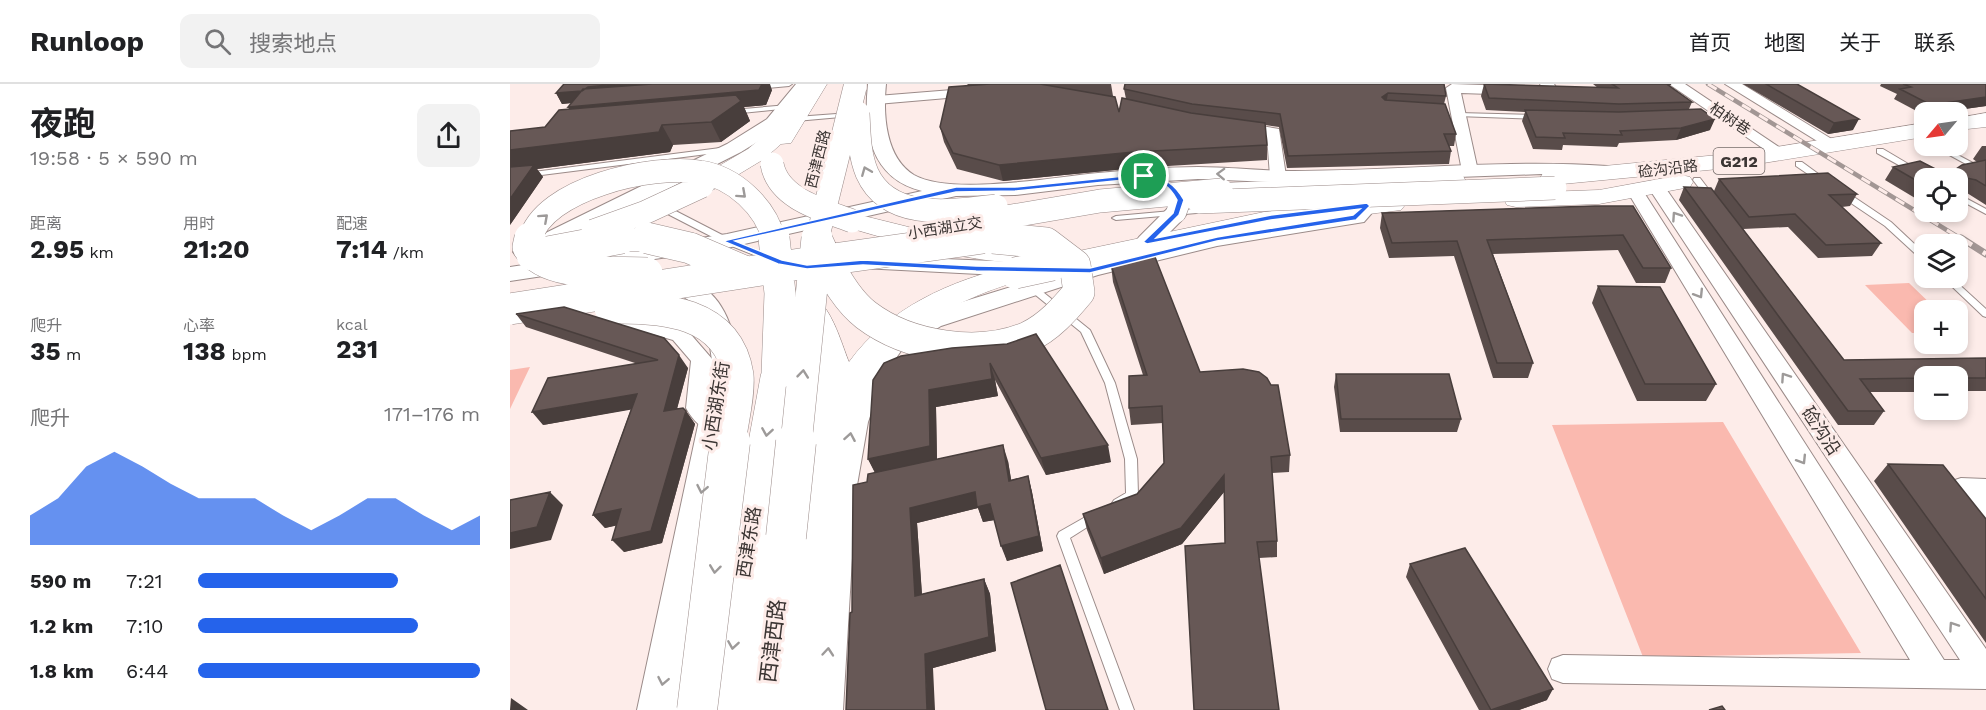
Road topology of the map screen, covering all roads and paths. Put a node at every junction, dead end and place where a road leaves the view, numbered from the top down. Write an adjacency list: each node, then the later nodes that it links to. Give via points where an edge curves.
1 (789, 84): 6 (lane)
2 (805, 84): 10 (street)
3 (1547, 84): 11 (street, via 1552,92 1453,88)
4 (1676, 84): 24 (street, 柏树巷)
5 (1732, 84): 20 (street)
6 (743, 88)
7 (855, 91): 8 (street); 10 (main road); 10 (lane); 33 (street, via 877,128 887,159 904,178); 34 (main road, one-way to 7, bridge, via 1125,190 958,210 911,207 886,199 871,184 859,152); 46 (main road, 西津西路, bridge); 58 (main road, 西津西路, bridge, via 810,190)
8 (989, 91)
9 (717, 113): 10 (lane)
10 (792, 113): 21 (street); 48 (main road, bridge, via 772,164 775,179 784,188 852,221); 49 (main road, bridge, via 756,154 702,186)
11 (1455, 113): 12 (lane); 26 (street)
12 (1548, 118)
13 (1986, 120): 14 (main road)
14 (1968, 123)
15 (1225, 126): 29 (street, via 1274,132)
16 (1914, 132): 20 (main road, 硷沟沿路 / G212)
17 (1986, 135): 18 (main road)
18 (1968, 138)
19 (1914, 145): 22 (main road, 硷沟沿路 / G212)
20 (1835, 146): 24 (main road, 硷沟沿路 / G212)
21 (734, 148): 30 (lane); 35 (street)
22 (1880, 151): 24 (main road, 硷沟沿路 / G212); 25 (lane)
23 (1956, 156): 27 (lane)
24 (1791, 160): 32 (main road, 硷沟沿路 / G212); 32 (main road, 硷沟沿路 / G212); 45 (lane, via 1888,224)
25 (1914, 170)
26 (1470, 171): 29 (street); 32 (street, via 1542,168)
27 (1986, 172)
28 (1144, 176): 29 (street, one-way to 28); 33 (street, via 1015,189); 43 (street, via 1163,180 1174,188 1180,200 1178,209)
29 (1278, 176)
30 (510, 177)
31 (1554, 183): 32 (main road, 硷沟沿路 / G212); 32 (main road, 硷沟沿路 / G212); 34 (main road, G212); 44 (main road, bridge, via 1139,206 1031,222)
32 (1661, 183): 37 (main road, via 1599,196); 38 (lane); 65 (street, 硷沟沿, one-way to 32); 66 (street, 硷沟沿, one-way to 66)
33 (956, 190): 42 (street); 48 (lane)
34 (1221, 190): 50 (main road, 小西湖立交, bridge, via 1100,201)
35 (640, 196): 42 (lane); 49 (street, via 547,240)
36 (1968, 202): 39 (lane)
37 (1367, 206): 40 (main road); 47 (street, via 1356,217)
38 (1718, 206)
39 (1986, 212)
40 (1271, 217): 41 (lane, via 1273,203); 43 (main road)
41 (1116, 218)
42 (727, 241): 46 (lane, via 780,262); 49 (street)
43 (1147, 242): 47 (main road)
44 (901, 248): 46 (main road, bridge, via 987,238 1046,243 1075,265 1079,292 1050,325 1028,337 976,349 940,345 904,335 860,310); 55 (main road, 小西湖立交, bridge)
45 (1914, 248)
46 (812, 254): 47 (street, via 863,262 976,268); 51 (street); 70 (main road, 西津西路, one-way to 46, bridge, via 786,537)
47 (1096, 262): 48 (street); 48 (main road, bridge); 48 (main road, via 1012,257)
48 (1012, 269): 60 (main road, via 939,300 871,351 845,390); 62 (street, one-way to 48, via 853,422 873,370 892,345); 73 (lane, via 1085,330 1110,383 1131,459 1132,495 1063,536)
49 (512, 270): 50 (main road); 53 (street); 60 (main road, bridge, via 587,243 657,239 696,250 787,290 814,312 834,365)
50 (670, 273): 58 (main road, one-way to 58, bridge, via 556,268 535,258 528,247 534,226 555,207 589,188 626,176 666,171 695,171 720,178 739,190 764,216 774,238 780,264)
51 (637, 284): 53 (street, 小西湖东街); 59 (street, 小西湖东街, via 689,290 707,304 722,338 726,360)
52 (1958, 288): 56 (lane)
53 (546, 297): 54 (street, 小西湖东街); 59 (street, via 680,335 702,360 697,408)
54 (510, 303)
55 (510, 309)
56 (1986, 314)
57 (510, 319): 68 (main road, one-way to 68, bridge, via 584,308 644,307 691,317 717,330 731,351 738,376)
58 (777, 374): 69 (main road, 西津东路, one-way to 69)
59 (714, 424): 67 (street, 小西湖东街, one-way to 67)
60 (821, 439): 62 (street); 71 (main road)
61 (1986, 489): 63 (street, via 1961,488)
62 (846, 490): 72 (street, one-way to 62)
63 (1986, 519)
64 (1563, 669): 66 (street)
65 (1986, 674): 66 (street)
66 (1936, 675)
67 (657, 710)
68 (697, 710)
69 (722, 710)
70 (764, 710)
71 (799, 710)
72 (823, 710)
73 (1127, 710)

